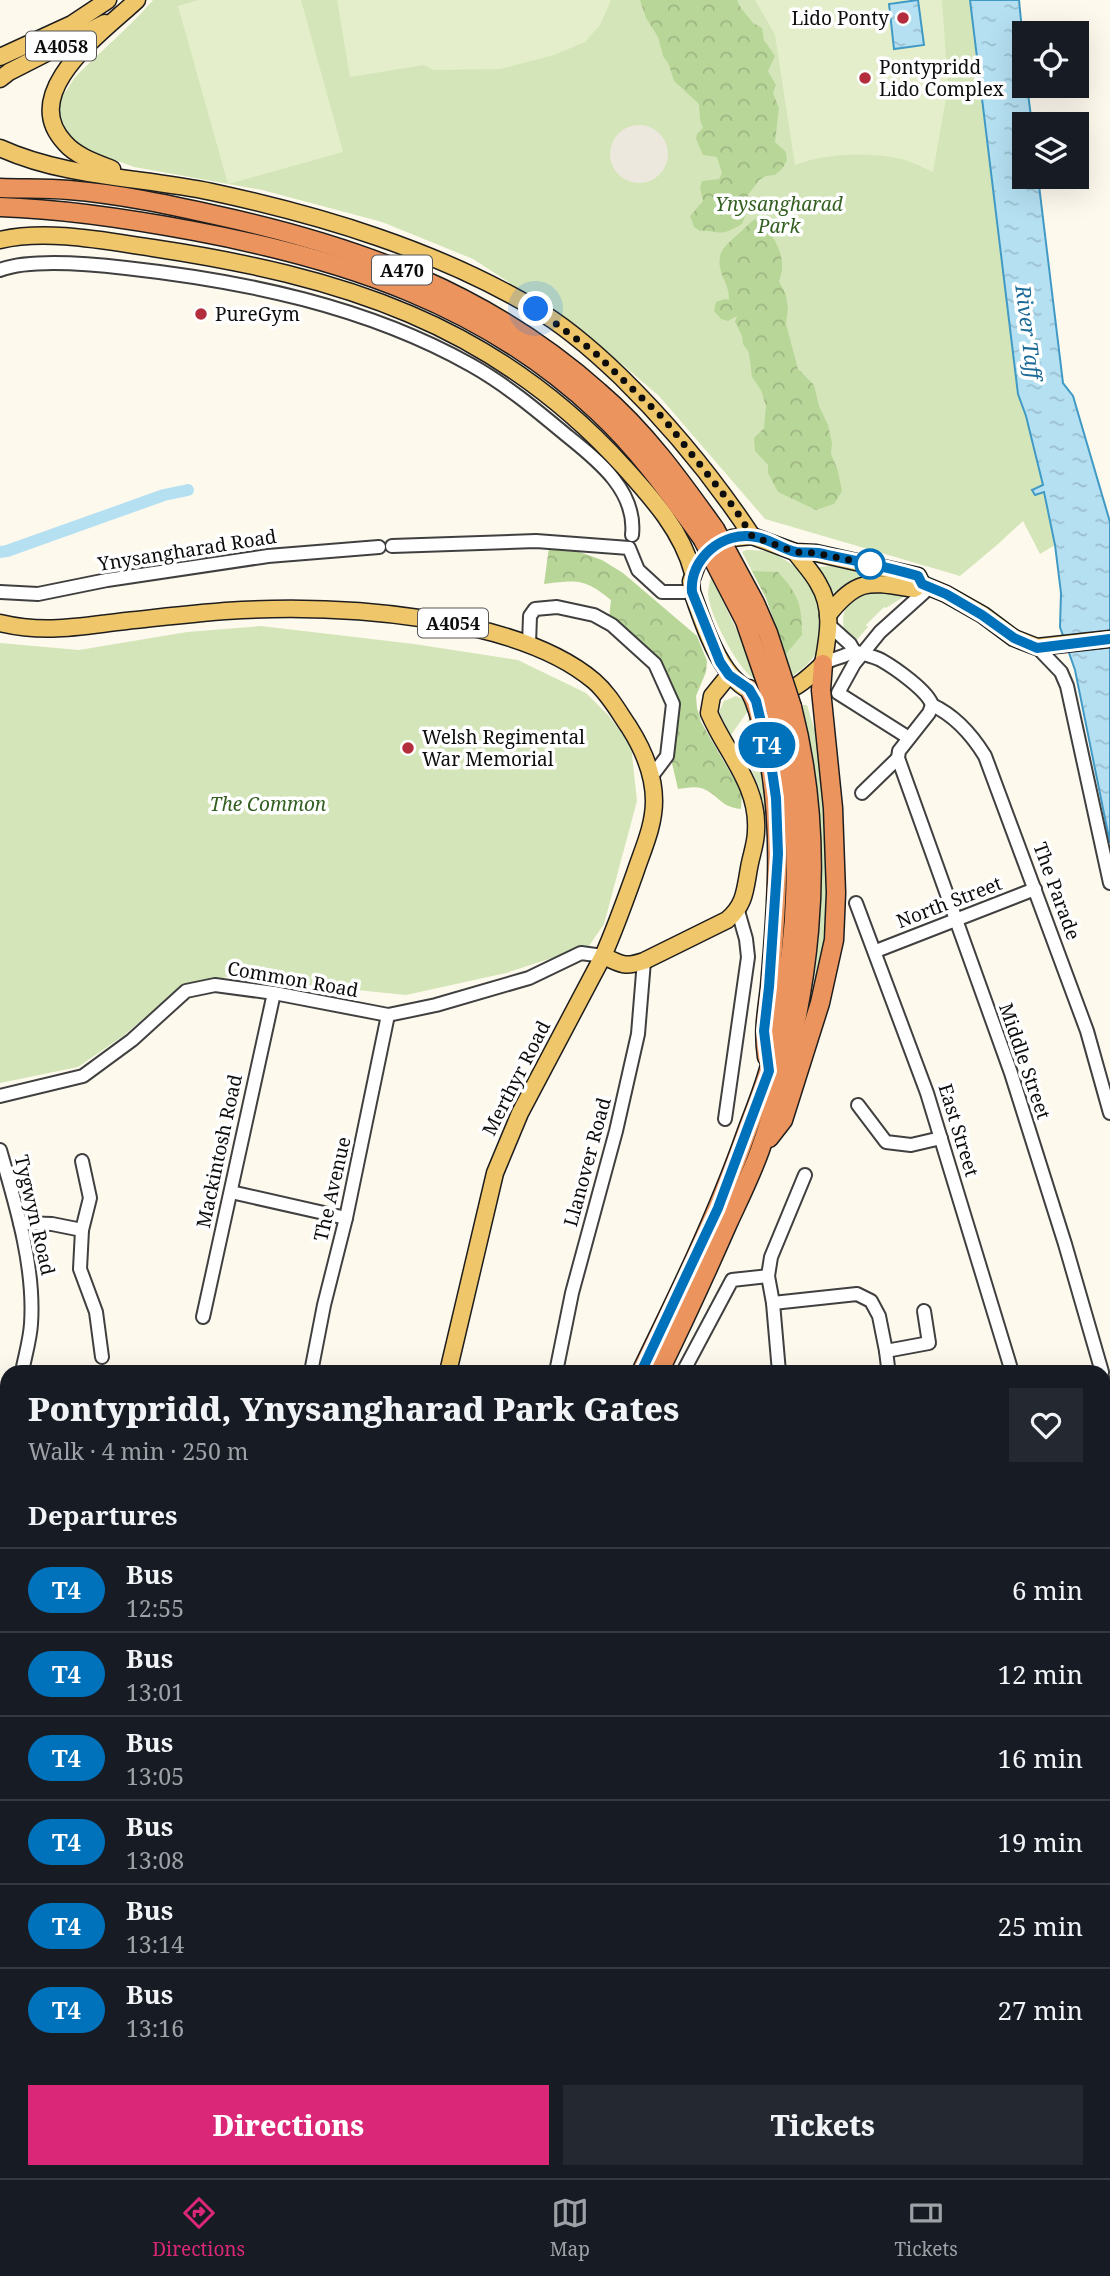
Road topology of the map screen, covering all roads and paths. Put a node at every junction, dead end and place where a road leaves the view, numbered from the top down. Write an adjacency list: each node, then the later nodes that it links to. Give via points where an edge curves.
1 (108, 0): 4 (main road, A4058, via 72,24)
2 (138, 0): 3 (main road, A4058)
3 (122, 14): 5 (main road, A4058); 7 (main road, via 67,67 53,91 51,120 66,145)
4 (0, 57)
5 (0, 79)
6 (0, 148): 7 (main road, via 44,165)
7 (134, 179): 13 (main road, via 253,201 378,236 478,278 536,309 593,351 664,419)
8 (0, 188): 12 (highway, A470, via 149,200 279,229 410,272 507,322 600,392 678,477)
9 (0, 207): 12 (highway, A470, via 133,219 253,242 330,262 421,295 471,319 566,383 626,440)
10 (0, 240): 16 (main road, via 21,236 99,240 213,257 288,273 413,314 469,341 569,412 661,510)
11 (0, 270): 14 (street, via 15,265 99,265 195,276 292,297 385,325 449,354 511,390 593,456 622,493 631,513)
12 (708, 534): 30 (highway, A470, bridge, via 759,612)
13 (752, 536): 15 (main road); 16 (main road, via 717,545 704,554)
14 (630, 541): 18 (street, via 638,570 662,592); 19 (street, Ynysangharad Road, via 386,546 268,556 38,594)
15 (795, 552): 17 (main road, via 893,568 918,576); 20 (main road, via 818,582)
16 (693, 573): 18 (main road)
17 (926, 585): 20 (main road, via 915,589 858,586 848,592); 24 (main road, via 1014,638); 25 (street)
18 (692, 592): 27 (main road)
19 (0, 593)
20 (829, 620): 25 (street); 26 (main road)
21 (0, 623): 23 (main road, A4054, via 57,630 243,610 333,611 431,619)
22 (1110, 639): 24 (main road)
23 (529, 645): 33 (main road, A4054, via 580,671 606,693 633,734); 33 (street, via 530,617 535,609 557,607 594,615 612,625 655,664 673,704 667,756)
24 (1041, 648): 35 (street, via 1061,671 1067,686)
25 (858, 652): 26 (street); 29 (street, The Parade, via 881,660 916,685); 31 (street, via 838,692)
26 (823, 664): 28 (main road, via 786,691 773,695); 52 (highway, via 821,690 835,846 834,940 820,1003 783,1120)
27 (729, 675): 28 (main road); 38 (main road, via 712,696 709,713 745,776 757,831)
28 (749, 689): 45 (highway, via 760,715 776,798 778,854 764,1031)
29 (932, 705): 31 (street); 36 (street, The Parade, via 958,721 985,756)
30 (784, 709): 45 (highway, A470, via 796,882 791,953); 52 (highway, A470, via 807,780 812,880 806,972 785,1069)
31 (909, 738): 32 (street, via 899,751)
32 (899, 762): 34 (street); 39 (street, Middle Street)
33 (652, 776): 41 (main road, A4054, via 650,832)
34 (862, 793)
35 (1110, 883)
36 (1035, 889): 39 (street, North Street); 48 (street, The Parade, via 1086,1030)
37 (856, 903): 40 (street, East Street)
38 (738, 911): 42 (main road); 49 (street, via 748,957)
39 (956, 920): 40 (street, North Street); 77 (street, Middle Street, via 1012,1077)
40 (876, 951): 50 (street, East Street)
41 (603, 956): 42 (main road, via 620,965); 44 (street, Common Road, via 581,953 529,978); 69 (main road, Merthyr Road / A4054, via 520,1113 495,1173)
42 (644, 961): 70 (street, Llanover Road, via 638,1034)
43 (274, 993): 44 (street, Common Road); 46 (street, Common Road, via 215,985 186,991 83,1076); 55 (street, Mackintosh Road)
44 (388, 1015): 58 (street, The Avenue)
45 (769, 1071): 71 (highway, A470, via 718,1208)
46 (0, 1096)
47 (858, 1105): 50 (street, via 886,1142 911,1145)
48 (1110, 1113)
49 (725, 1119)
50 (942, 1138): 76 (street, East Street)
51 (0, 1150): 56 (street, Tygwyn Road)
52 (759, 1152): 72 (highway, A470)
53 (82, 1161): 60 (street, via 90,1198)
54 (805, 1175): 61 (street)
55 (231, 1192): 58 (street); 64 (street, Mackintosh Road)
56 (14, 1206): 57 (street); 59 (street, Tygwyn Road)
57 (0, 1210)
58 (346, 1218): 68 (street, The Avenue)
59 (20, 1223): 60 (street); 67 (street, Tygwyn Road, via 32,1289 32,1326)
60 (82, 1230): 66 (street, via 80,1269 96,1312)
61 (761, 1277): 62 (street); 73 (street, via 732,1280)
62 (773, 1303): 65 (street, via 857,1294 870,1301 879,1316); 74 (street)
63 (924, 1311): 65 (street, via 929,1343)
64 (203, 1317)
65 (886, 1351): 75 (street)
66 (102, 1357)
67 (24, 1365)
68 (312, 1365)
69 (450, 1365)
70 (557, 1365)
71 (644, 1365)
72 (662, 1365)
73 (687, 1365)
74 (778, 1365)
75 (888, 1365)
76 (1010, 1365)
77 (1100, 1365)

